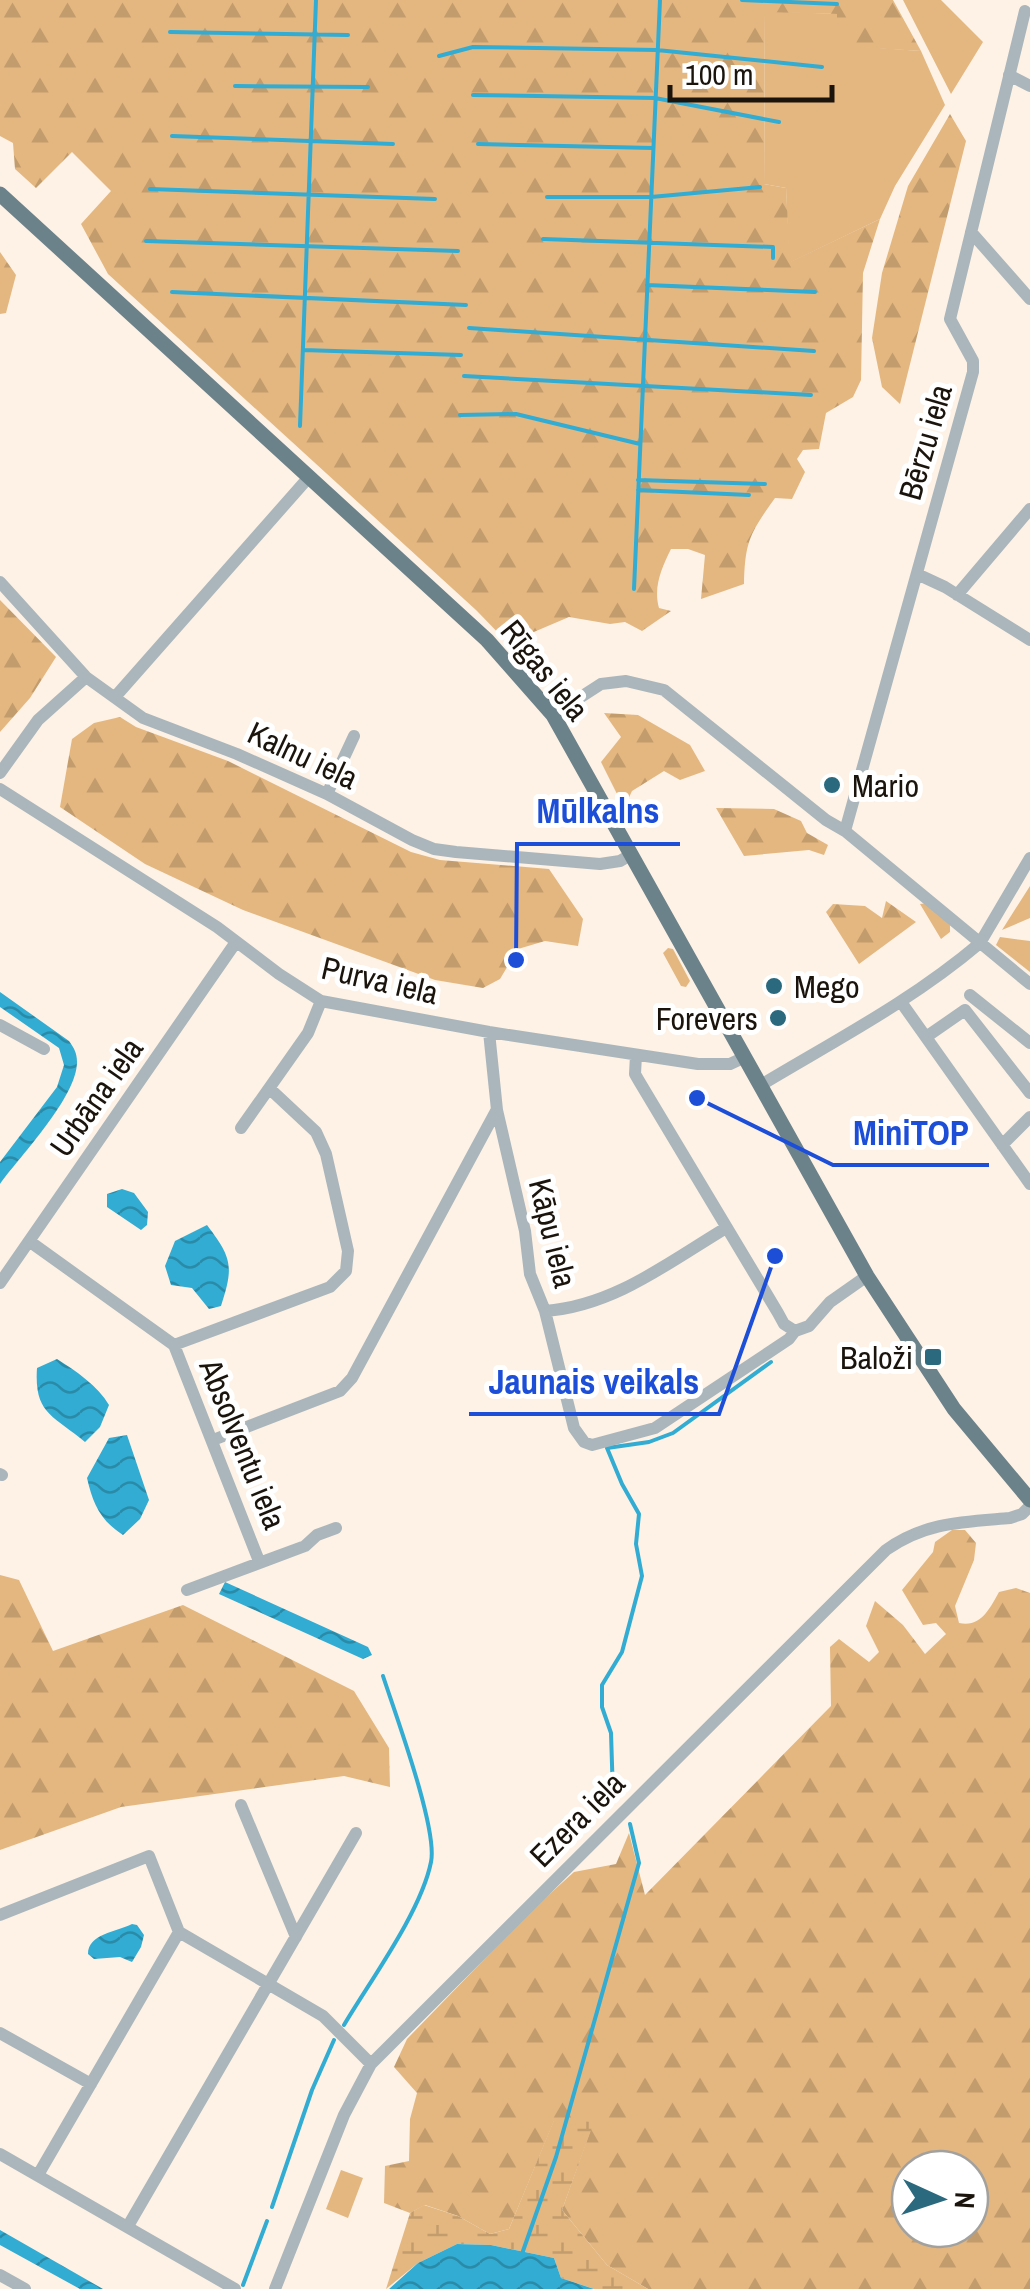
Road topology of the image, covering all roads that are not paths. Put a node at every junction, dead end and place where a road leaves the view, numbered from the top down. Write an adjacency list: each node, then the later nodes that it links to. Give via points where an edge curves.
1 (1025, 11): 2 (street, Bērzu iela)
2 (1009, 75): 3 (street); 5 (street, Bērzu iela)
3 (1030, 86)
4 (0, 194): 7 (main road, Rīgas iela)
5 (971, 232): 6 (street); 9 (street, Bērzu iela, via 950,319 973,372)
6 (1030, 300)
7 (309, 477): 14 (street); 15 (main road, Rīgas iela, via 487,640)
8 (1030, 509): 11 (street)
9 (916, 574): 11 (street); 20 (street, Bērzu iela)
10 (0, 582): 13 (street, Kalnu iela)
11 (957, 594): 12 (street)
12 (1030, 640)
13 (86, 678): 14 (street, Kalnu iela); 17 (street, via 38,720)
14 (115, 698): 19 (street, Kalnu iela, via 162,727)
15 (553, 714): 20 (street, via 602,684 626,681 664,690); 21 (main road, Rīgas iela)
16 (354, 736): 19 (street)
17 (0, 773)
18 (0, 789): 23 (street, Purva iela)
19 (327, 794): 21 (street, Kalnu iela, via 434,849 600,864)
20 (845, 831): 24 (street)
21 (632, 854): 35 (main road, Rīgas iela)
22 (1030, 858): 24 (street)
23 (236, 942): 27 (street, Purva iela); 45 (street, Urbāna iela)
24 (980, 943): 25 (street); 28 (street)
25 (1030, 984)
26 (970, 994): 32 (street)
27 (322, 1001): 30 (street, Purva iela); 37 (street)
28 (901, 1002): 31 (street); 36 (street)
29 (0, 1026): 33 (street)
30 (489, 1032): 34 (street, Purva iela); 39 (street, Kāpu iela)
31 (926, 1037): 38 (street, via 965,1010); 42 (street)
32 (1030, 1044)
33 (44, 1049)
34 (636, 1054): 35 (street, Purva iela, via 715,1065); 44 (street, via 634,1074)
35 (745, 1057): 36 (main road, Rīgas iela)
36 (761, 1085): 46 (main road, Rīgas iela)
37 (270, 1089): 41 (street); 50 (street, via 322,1143 348,1251 346,1271 330,1287)
38 (1030, 1093)
39 (496, 1110): 48 (street, Kāpu iela, via 530,1274); 51 (street, via 352,1378 340,1390)
40 (1030, 1117): 42 (street)
41 (241, 1128)
42 (1002, 1145): 43 (street)
43 (1030, 1184)
44 (726, 1228): 48 (street, via 610,1298); 49 (street, via 784,1324)
45 (30, 1241): 47 (street, Urbāna iela); 50 (street, Absolventu iela)
46 (866, 1276): 49 (street); 52 (main road, Rīgas iela, via 954,1408)
47 (0, 1282)
48 (545, 1311): 49 (street, Kāpu iela, via 574,1428 592,1444 656,1428)
49 (795, 1331)
50 (174, 1345): 51 (street, Absolventu iela)
51 (213, 1440): 54 (street, Absolventu iela)
52 (1030, 1503): 63 (street, Ezera iela, via 1010,1518 933,1525 886,1550)
53 (336, 1528): 54 (street)
54 (260, 1562): 55 (street)
55 (187, 1590)
56 (241, 1804): 60 (street)
57 (356, 1833): 60 (street)
58 (0, 1915): 59 (street, via 150,1856)
59 (179, 1932): 61 (street); 64 (street)
60 (296, 1937): 61 (street)
61 (270, 1983): 63 (street, via 323,2016); 67 (street)
62 (0, 2033): 64 (street)
63 (371, 2064): 71 (street, Ezera iela)
64 (91, 2084): 66 (street)
65 (0, 2154): 66 (street)
66 (38, 2175): 67 (street)
67 (128, 2226): 70 (street)
68 (0, 2275): 69 (street)
69 (25, 2289)
70 (235, 2289)
71 (275, 2289)

